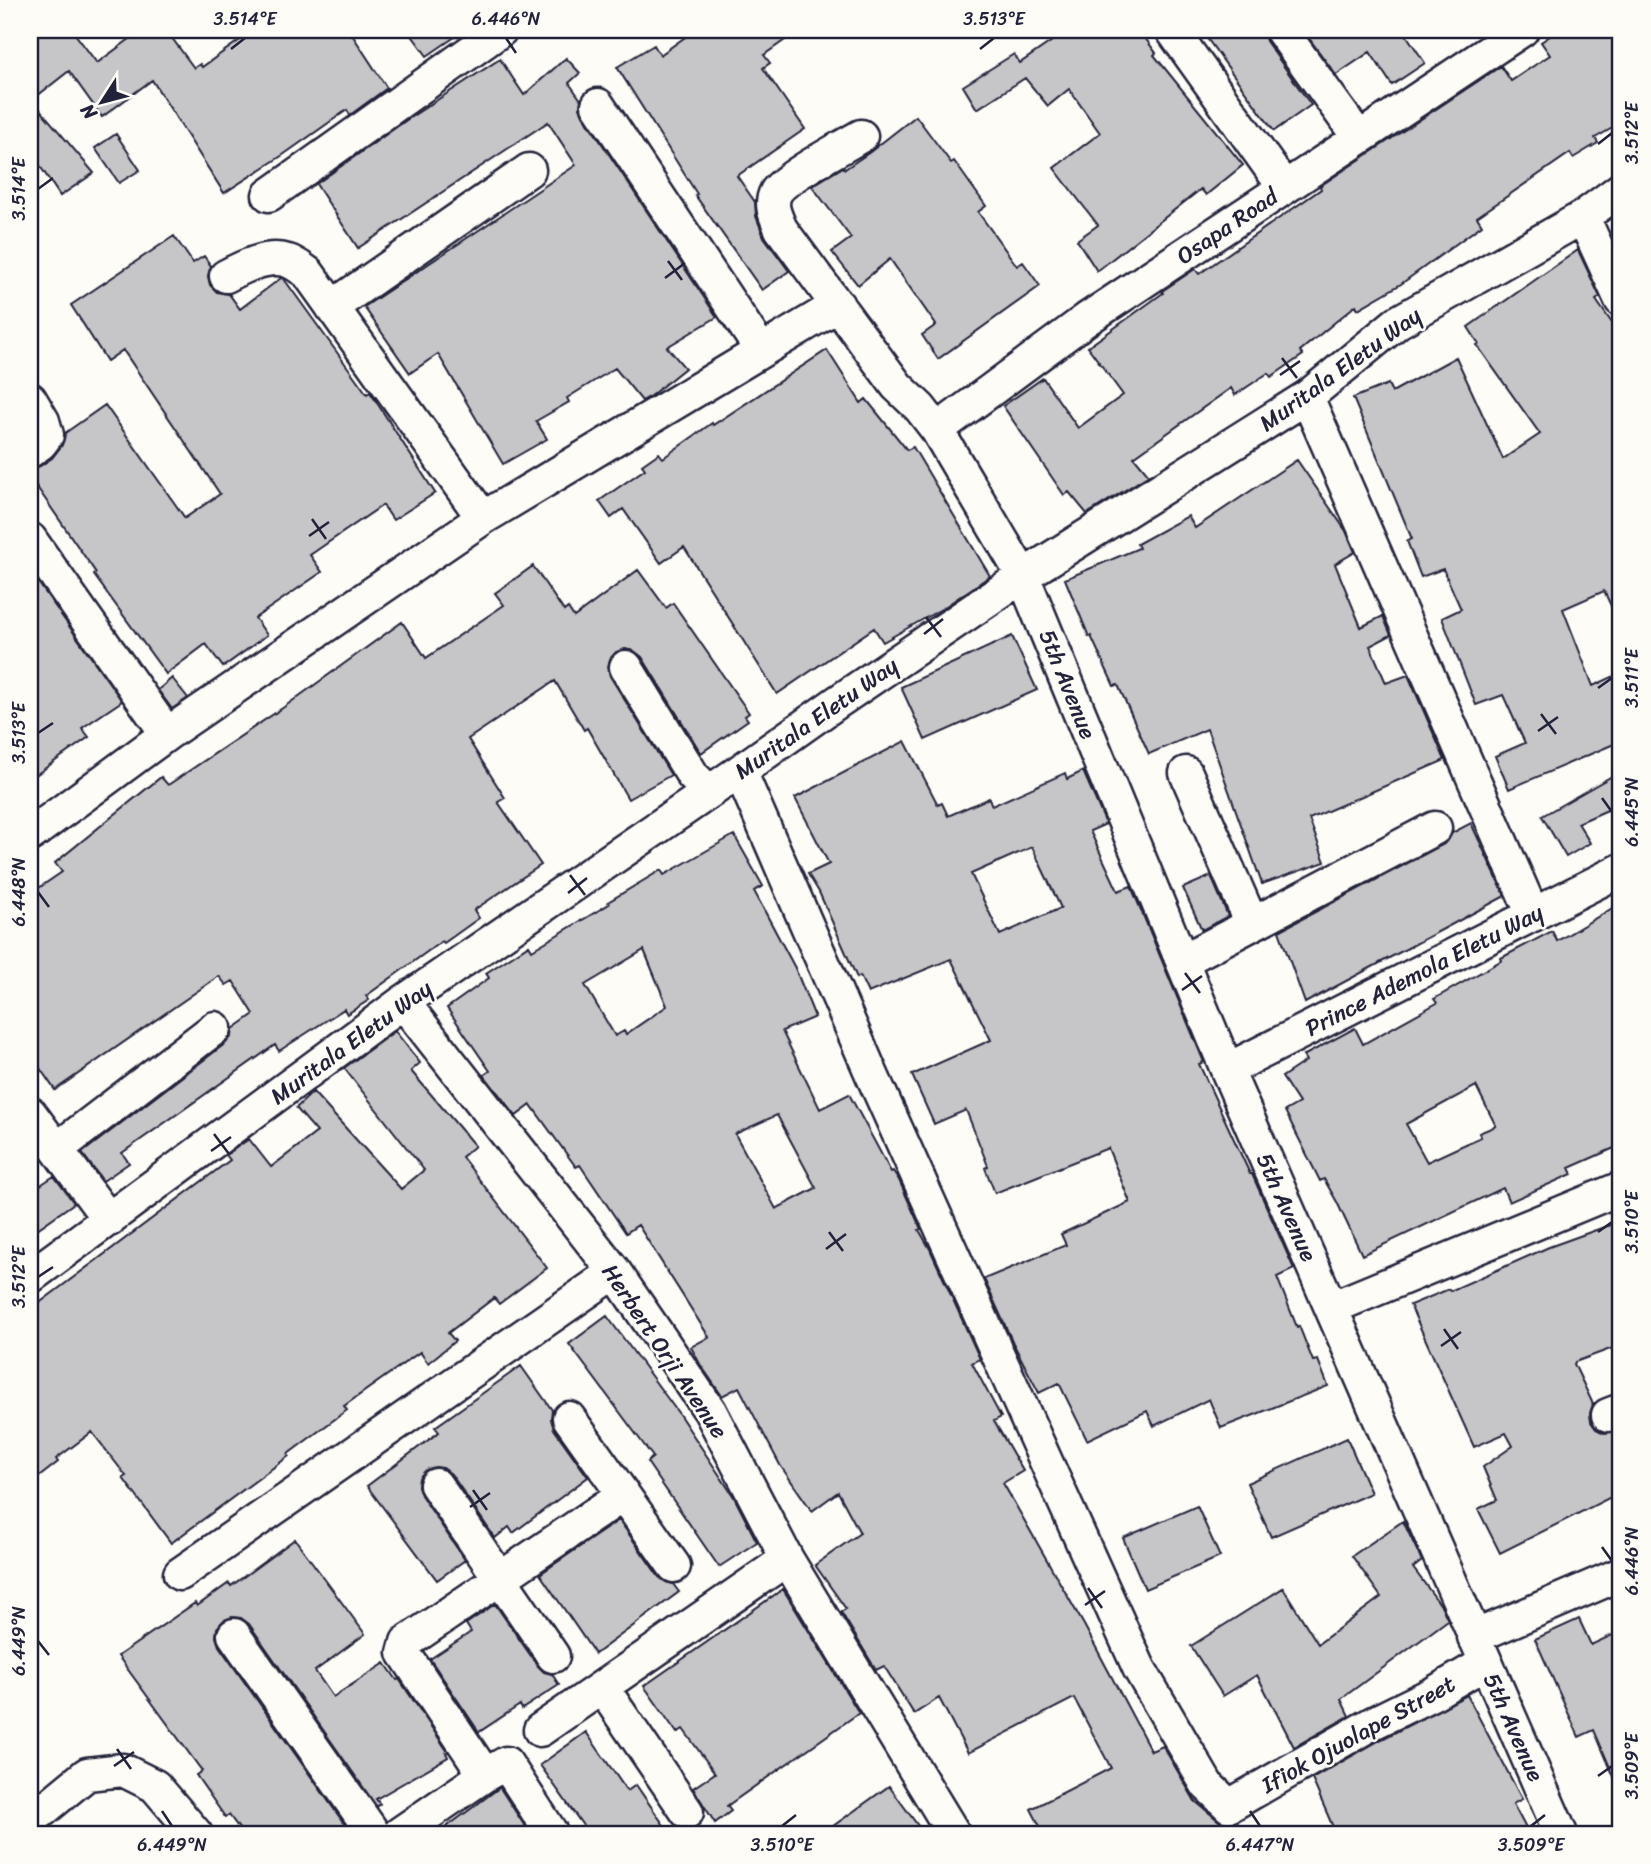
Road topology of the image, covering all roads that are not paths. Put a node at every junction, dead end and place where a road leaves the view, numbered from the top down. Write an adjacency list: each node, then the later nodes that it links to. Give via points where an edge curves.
1 (500, 30): 11 (street)
2 (1172, 30): 9 (street)
3 (1281, 30): 7 (street)
4 (1522, 30): 7 (street, Osapa Road)
5 (598, 105): 17 (street)
6 (861, 136): 15 (street, 5th Avenue, via 776,191 772,209 781,229)
7 (1359, 138): 9 (street, Osapa Road)
8 (529, 170): 16 (street)
9 (1284, 187): 20 (street, Osapa Road, via 1087,318)
10 (1621, 188): 12 (street, Muritala Eletu Way)
11 (269, 195)
12 (1583, 217): 14 (street); 18 (street, Muritala Eletu Way, via 1398,323)
13 (226, 276): 16 (street, via 247,265 287,260 308,273)
14 (1621, 300)
15 (838, 304): 17 (street); 20 (street, 5th Avenue, via 897,386)
16 (332, 307): 22 (street)
17 (761, 350): 22 (street)
18 (1307, 397): 24 (street, Muritala Eletu Way); 33 (street)
19 (30, 399): 21 (street, via 47,435)
20 (937, 430): 24 (street, 5th Avenue)
21 (30, 451)
22 (483, 518): 26 (street)
23 (30, 539): 26 (street)
24 (1023, 576): 27 (street, Muritala Eletu Way); 35 (street, 5th Avenue)
25 (626, 667): 29 (street, via 693,776)
26 (167, 734): 31 (street)
27 (740, 771): 29 (street, Muritala Eletu Way); 55 (street, Ifiok Ojuolape Street, via 1139,1668 1207,1785 1229,1806 1434,1693)
28 (1186, 773): 34 (street)
29 (709, 792): 36 (street, Muritala Eletu Way)
30 (1435, 828): 34 (street)
31 (30, 835)
32 (1621, 870): 33 (street, Prince Ademola Eletu Way)
33 (1533, 915): 38 (street, Prince Ademola Eletu Way)
34 (1252, 924): 35 (street)
35 (1182, 961): 38 (street, 5th Avenue)
36 (403, 1002): 42 (street, Muritala Eletu Way); 43 (street, Herbert Orji Avenue)
37 (215, 1028): 40 (street)
38 (1227, 1070): 45 (street, 5th Avenue)
39 (30, 1113): 40 (street)
40 (57, 1149): 42 (street)
41 (1621, 1188): 45 (street)
42 (110, 1220): 44 (street, Muritala Eletu Way)
43 (615, 1272): 49 (street, Herbert Orji Avenue, via 710,1411); 51 (street)
44 (30, 1277)
45 (1331, 1308): 55 (street, 5th Avenue)
46 (569, 1418): 48 (street)
47 (436, 1485): 53 (street)
48 (623, 1494): 50 (street); 53 (street)
49 (787, 1559): 57 (street); 66 (street, Herbert Orji Avenue)
50 (674, 1566)
51 (180, 1574)
52 (1621, 1574): 55 (street)
53 (501, 1578): 56 (street); 59 (street, via 404,1648)
54 (234, 1635): 63 (street)
55 (1480, 1650): 67 (street, 5th Avenue)
56 (553, 1656)
57 (603, 1687): 58 (street); 60 (street)
58 (540, 1730)
59 (485, 1775): 64 (street); 65 (street, via 506,1763)
60 (687, 1812)
61 (30, 1821): 62 (street, via 88,1774 123,1770 155,1786)
62 (196, 1834)
63 (374, 1834)
64 (399, 1834)
65 (552, 1834)
66 (954, 1834)
67 (1561, 1834)

